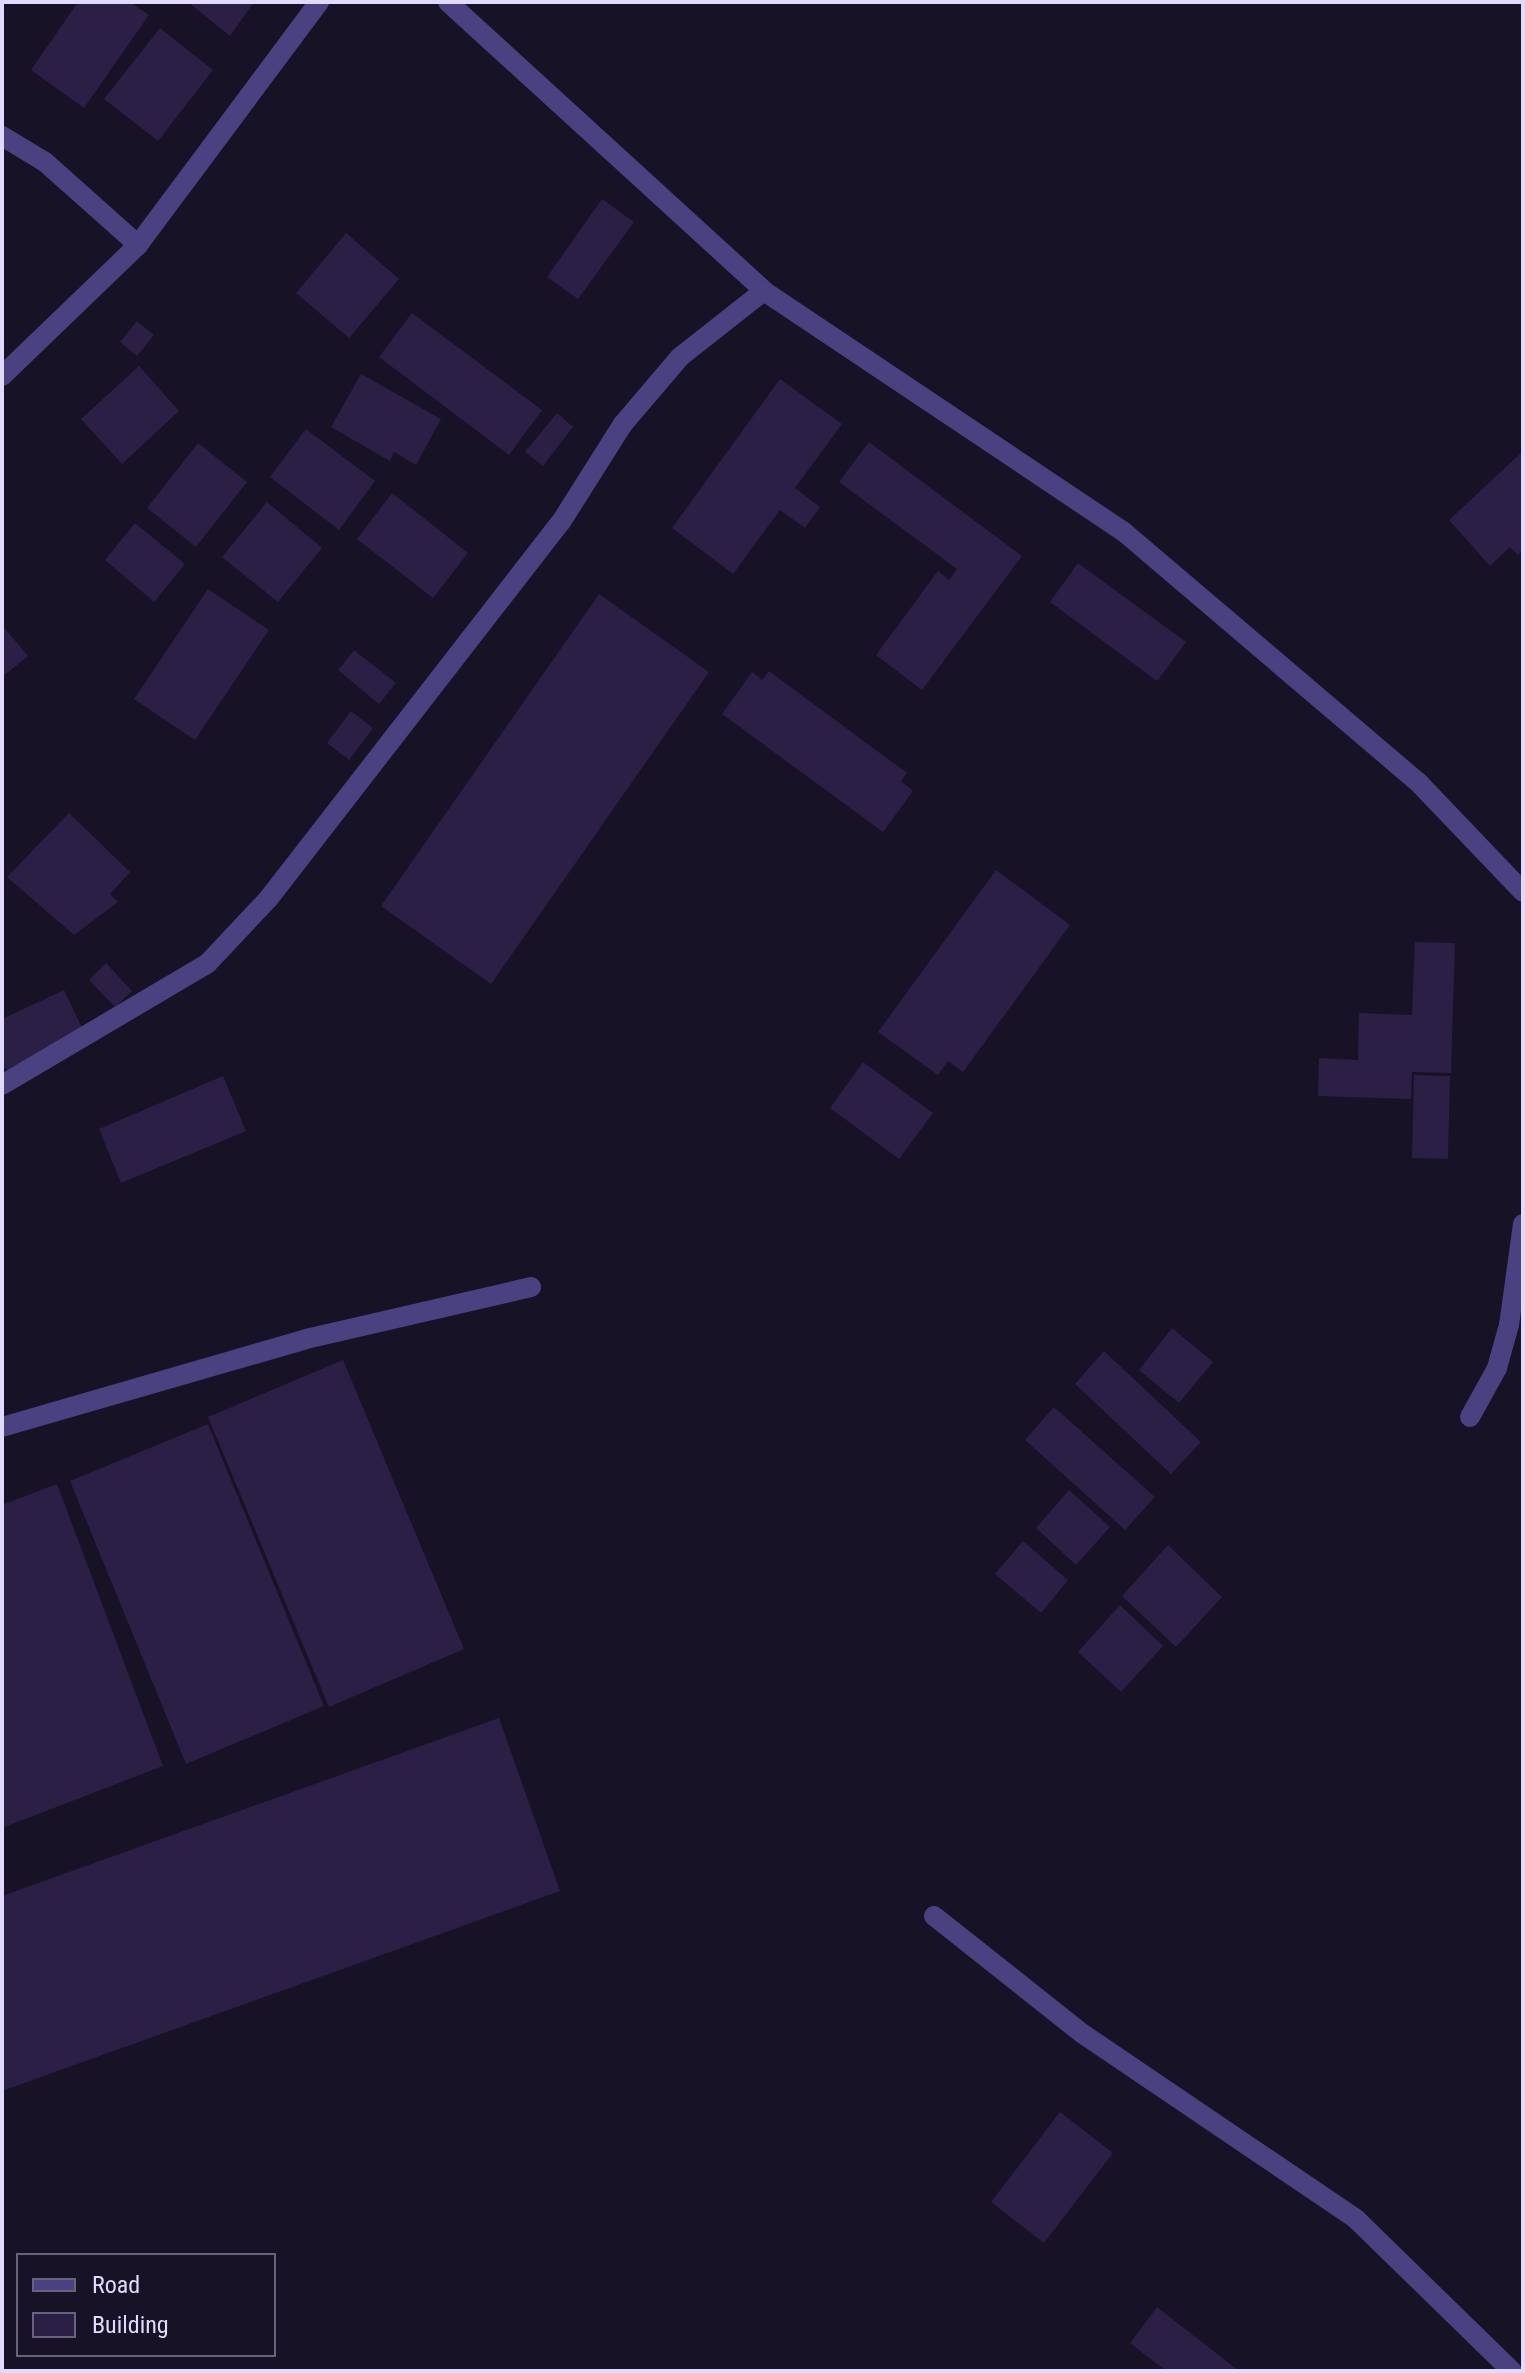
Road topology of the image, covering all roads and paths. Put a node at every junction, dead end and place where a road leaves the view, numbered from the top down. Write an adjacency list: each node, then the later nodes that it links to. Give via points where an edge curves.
1 (319, 2): 4 (street)
2 (448, 2): 5 (street)
3 (2, 136): 4 (street, via 45,162)
4 (138, 245): 6 (street)
5 (764, 291): 7 (street, via 1124,532 1417,781); 8 (street, via 680,357 623,424 561,522 269,898 218,952 160,995)
6 (2, 376)
7 (1523, 892)
8 (2, 1085)
9 (1523, 1224): 11 (street, via 1501,1354)
10 (531, 1287): 12 (street, via 306,1339)
11 (1470, 1417)
12 (2, 1427)
13 (934, 1916): 14 (street, via 1083,2034 1356,2219)
14 (1512, 2371)

